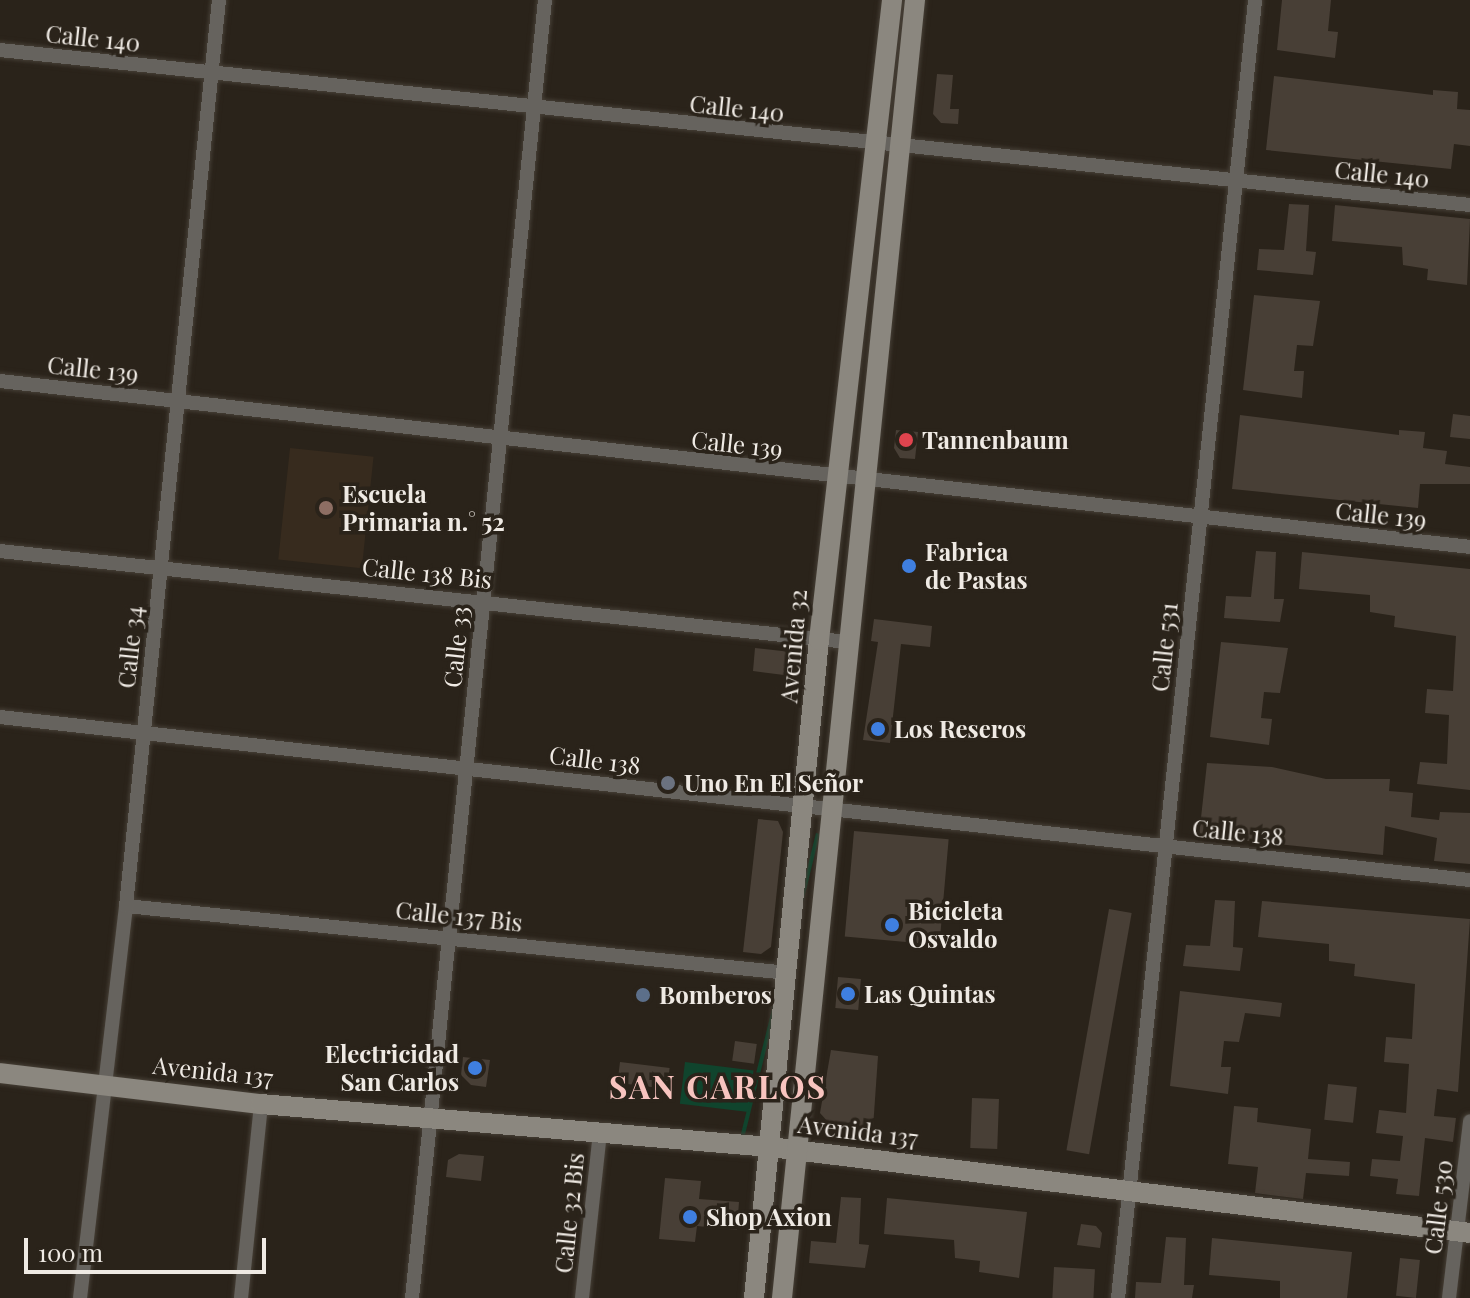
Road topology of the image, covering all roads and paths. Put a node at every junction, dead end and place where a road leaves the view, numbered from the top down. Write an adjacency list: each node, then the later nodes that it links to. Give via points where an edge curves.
1 (219, 0): 7 (street, Calle 34)
2 (545, 0): 8 (street, Calle 33)
3 (892, 0): 9 (main road, Avenida 32)
4 (915, 0): 10 (main road)
5 (1255, 0): 11 (street, Calle 531)
6 (0, 50): 7 (street, Calle 140)
7 (212, 73): 8 (street, Calle 140); 14 (street, Calle 34)
8 (534, 109): 9 (street, Calle 140); 15 (street, Calle 33)
9 (876, 145): 10 (street, Calle 140); 16 (main road, Avenida 32)
10 (900, 147): 11 (street, Calle 140); 17 (main road)
11 (1236, 181): 12 (street, Calle 140); 18 (street, Calle 531)
12 (1470, 205)
13 (0, 381): 14 (street, Calle 139)
14 (175, 400): 15 (street, Calle 139); 21 (street, Calle 34)
15 (500, 440): 16 (street, Calle 139); 22 (street, Calle 33)
16 (837, 477): 17 (street, Calle 139); 23 (main road, Avenida 32)
17 (866, 479): 18 (street, Calle 139); 24 (main road)
18 (1200, 517): 19 (street, Calle 139); 30 (street, Calle 531)
19 (1470, 547)
20 (0, 551): 21 (street, Calle 138 Bis)
21 (160, 567): 22 (street, Calle 138 Bis); 26 (street, Calle 34)
22 (483, 601): 23 (street, Calle 138 Bis); 27 (street, Calle 33)
23 (819, 640): 24 (street, Calle 138 Bis); 28 (main road, Avenida 32)
24 (848, 642): 29 (main road)
25 (0, 717): 26 (street, Calle 138)
26 (144, 733): 27 (street, Calle 138); 32 (street, Calle 34)
27 (466, 766): 28 (street, Calle 138); 33 (street, Calle 33)
28 (806, 805): 29 (street, Calle 138); 34 (main road, Avenida 32)
29 (831, 808): 30 (street, Calle 138); 42 (main road)
30 (1165, 846): 31 (street, Calle 138); 43 (street, Calle 531)
31 (1470, 880)
32 (126, 906): 33 (street, Calle 137 Bis); 36 (street, Calle 34)
33 (449, 937): 34 (street, Calle 137 Bis); 38 (street, Calle 33)
34 (788, 973): 41 (main road, Avenida 32)
35 (0, 1073): 36 (main road, Avenida 137)
36 (102, 1085): 37 (main road, Avenida 137); 45 (street, Calle 34)
37 (261, 1104): 38 (main road, Avenida 137); 46 (street)
38 (431, 1114): 40 (main road, Avenida 137); 47 (street, Calle 33)
39 (1470, 1121): 44 (street, Calle 530)
40 (600, 1132): 41 (main road, Avenida 137); 48 (street, Calle 32 Bis)
41 (770, 1147): 42 (main road, Avenida 137); 49 (main road, Avenida 32)
42 (800, 1151): 43 (main road, Avenida 137); 50 (main road)
43 (1131, 1189): 44 (main road, Avenida 137); 51 (street, Calle 531)
44 (1463, 1232): 52 (street, Calle 530)
45 (80, 1298)
46 (241, 1298)
47 (412, 1298)
48 (582, 1298)
49 (754, 1298)
50 (782, 1298)
51 (1118, 1298)
52 (1449, 1298)

